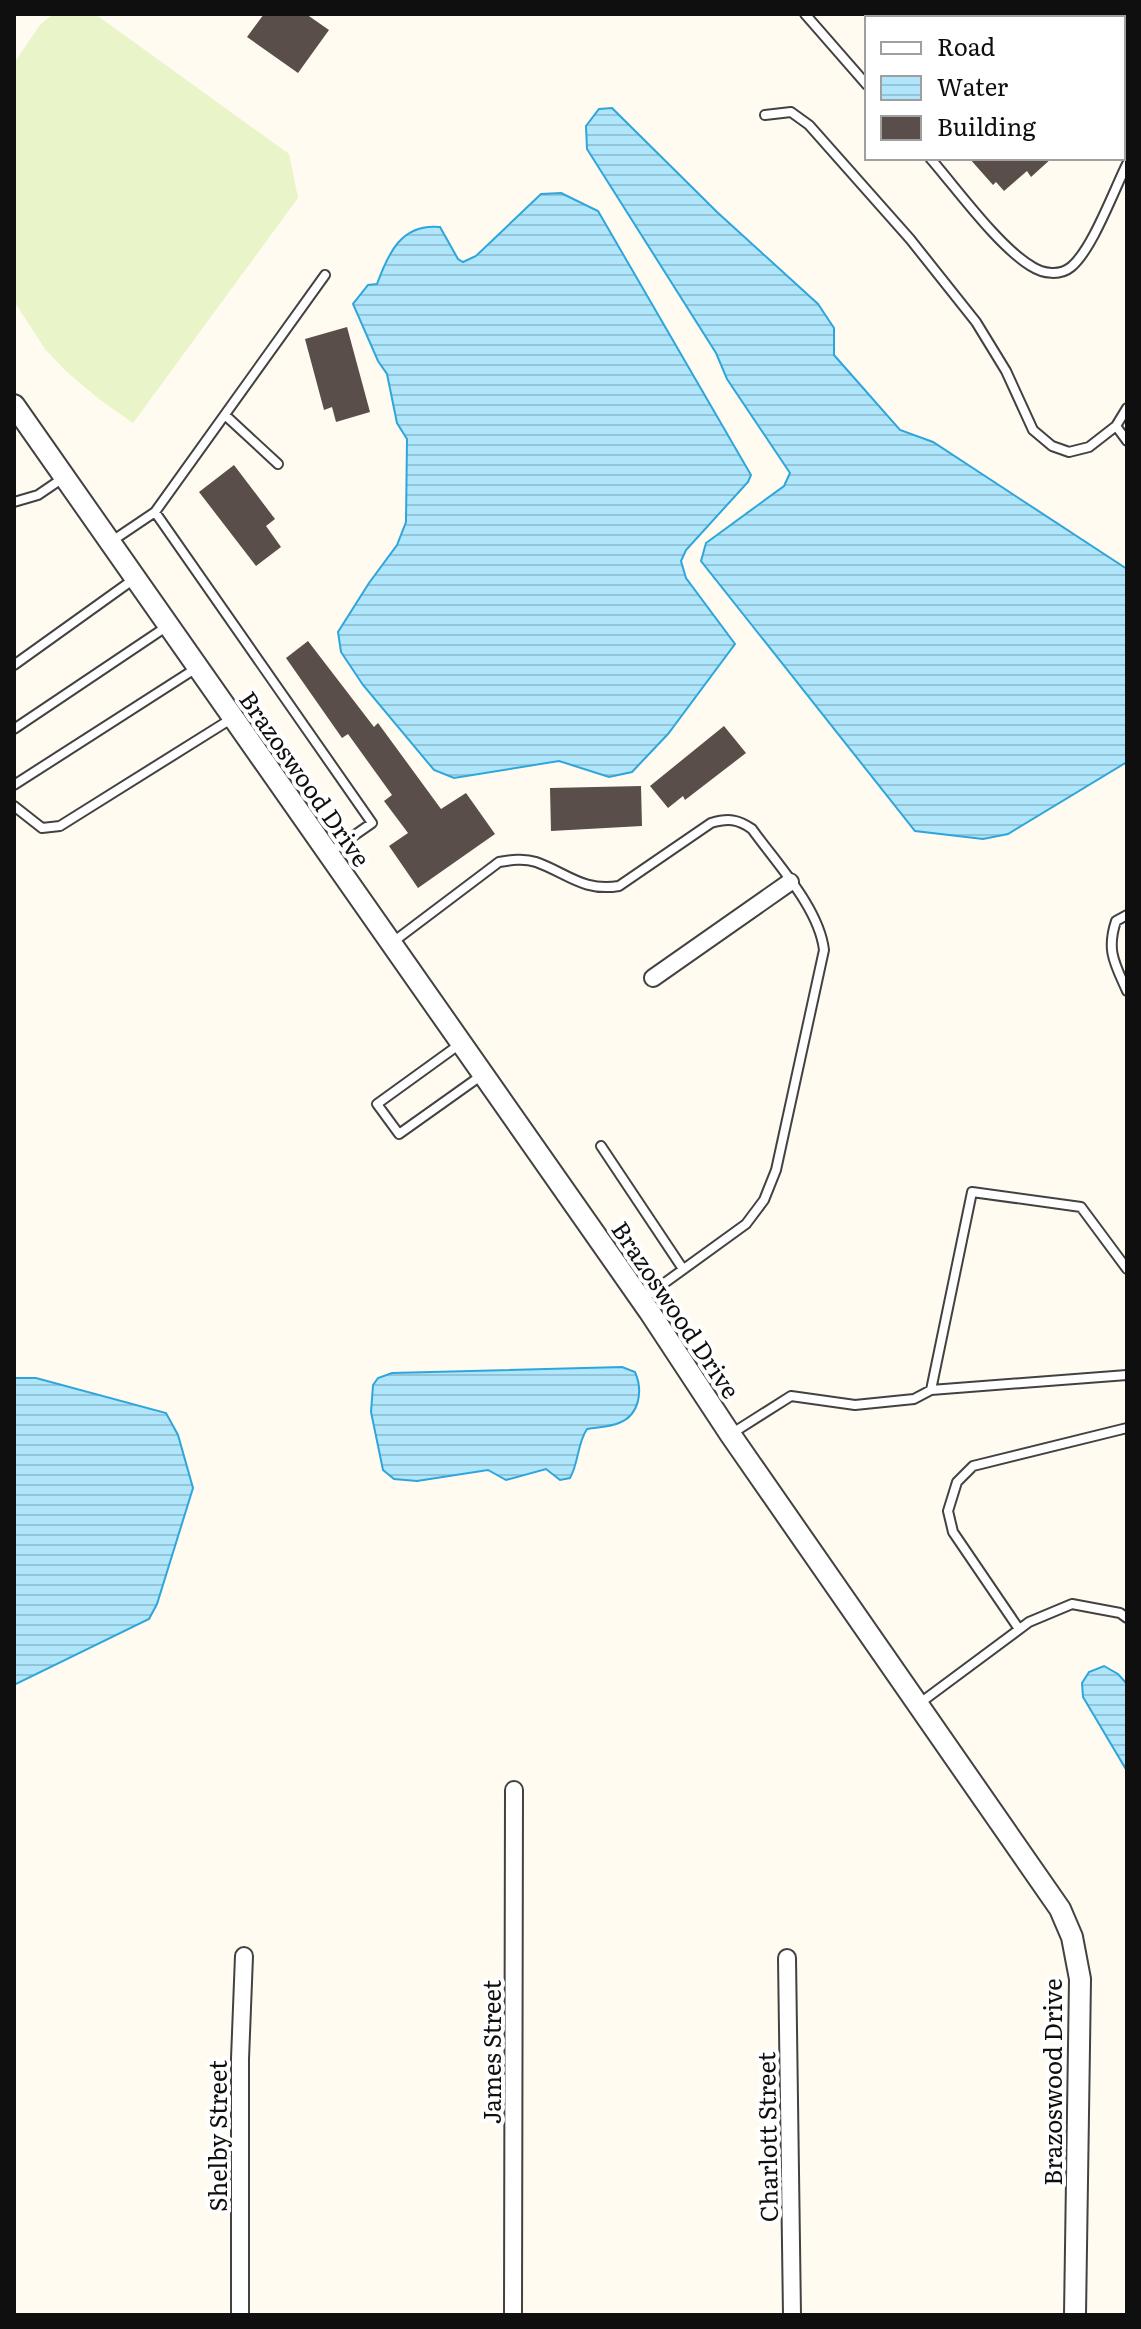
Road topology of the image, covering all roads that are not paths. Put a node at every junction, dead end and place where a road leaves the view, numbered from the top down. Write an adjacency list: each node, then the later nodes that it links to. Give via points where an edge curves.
1 (805, 14): 2 (lane)
2 (865, 83)
3 (765, 115): 10 (lane, via 791,112 809,125 910,239 976,322 1033,430 1069,452 1089,447)
4 (932, 160): 5 (lane, via 1011,251 1033,268 1052,274 1070,269 1083,254)
5 (1127, 164)
6 (325, 275): 9 (lane)
7 (14, 405): 13 (street, Brazoswood Drive)
8 (1127, 408): 10 (lane)
9 (225, 415): 12 (lane); 15 (lane)
10 (1116, 426): 11 (lane)
11 (1127, 441)
12 (278, 464)
13 (64, 478): 14 (lane, via 38,495); 16 (street, Brazoswood Drive)
14 (14, 502)
15 (155, 512): 16 (lane); 25 (lane, via 372,823)
16 (110, 543): 17 (street, Brazoswood Drive)
17 (135, 578): 18 (street, Brazoswood Drive); 19 (lane)
18 (168, 625): 20 (street, Brazoswood Drive); 22 (lane)
19 (14, 665)
20 (198, 666): 21 (street, Brazoswood Drive); 23 (lane)
21 (233, 717): 24 (lane, via 60,826 42,828); 25 (street, Brazoswood Drive)
22 (14, 729)
23 (14, 785)
24 (14, 806)
25 (327, 854): 28 (street, Brazoswood Drive)
26 (790, 882): 28 (lane, via 752,829 726,818 619,886 587,886 535,862 499,862); 29 (street); 34 (lane, via 822,933 824,950 776,1170 764,1200 746,1224)
27 (1127, 915): 30 (lane, via 1116,921 1110,939)
28 (389, 944): 31 (street, Brazoswood Drive)
29 (653, 978)
30 (1127, 991)
31 (461, 1044): 32 (street, Brazoswood Drive); 32 (lane, via 377,1104 399,1134)
32 (482, 1075): 36 (street, Brazoswood Drive)
33 (601, 1146): 34 (lane)
34 (683, 1269): 36 (lane)
35 (1127, 1269): 38 (lane, via 1081,1207 972,1192)
36 (640, 1300): 40 (street, Brazoswood Drive)
37 (1127, 1375): 38 (lane)
38 (931, 1390): 40 (lane, via 914,1399 855,1405 791,1396)
39 (1127, 1428): 42 (lane, via 973,1466 957,1482 948,1511 953,1532)
40 (730, 1434): 43 (street, Brazoswood Drive)
41 (1127, 1618): 42 (lane, via 1072,1604)
42 (1019, 1629): 43 (lane)
43 (919, 1703): 50 (street, Brazoswood Drive, via 1060,1909 1072,1937 1080,1979)
44 (514, 1790): 48 (street, James Street)
45 (244, 1956): 47 (street, Shelby Street)
46 (787, 1958): 49 (street, Charlott Street)
47 (240, 2315)
48 (513, 2315)
49 (792, 2315)
50 (1075, 2315)

